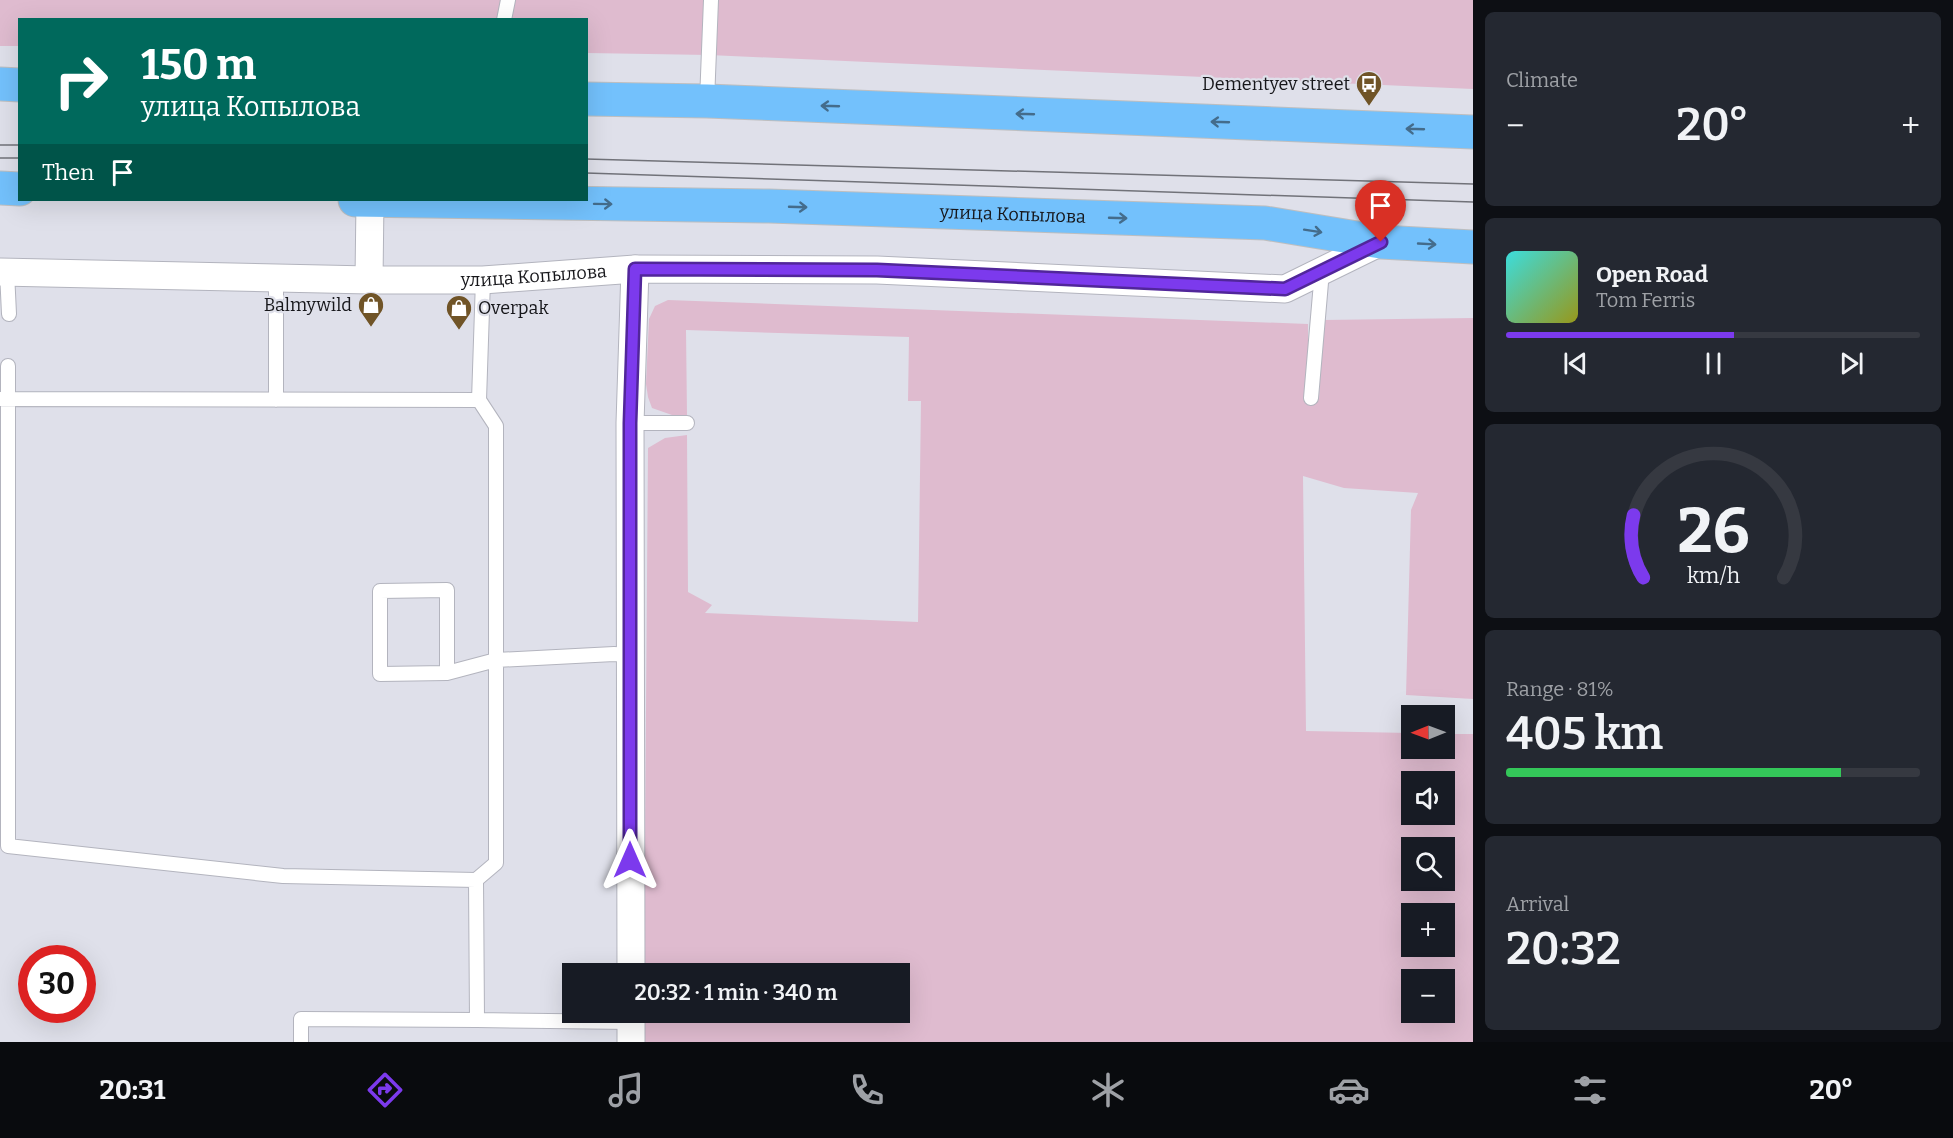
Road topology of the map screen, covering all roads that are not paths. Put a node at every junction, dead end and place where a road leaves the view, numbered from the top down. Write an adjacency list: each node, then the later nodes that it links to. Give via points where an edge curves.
1 (508, 0): 3 (lane)
2 (711, 0): 7 (lane)
3 (504, 18)
4 (0, 84): 5 (main road)
5 (18, 85)
6 (588, 99): 7 (main road)
7 (707, 101): 8 (main road, one-way to 7)
8 (1473, 132)
9 (0, 188): 10 (main road)
10 (18, 189)
11 (370, 201): 19 (street)
12 (429, 201): 13 (main road, улица Копылова, one-way to 13, via 781,207 1265,223)
13 (1381, 242): 14 (main road, улица Копылова, one-way to 14); 16 (street, улица Копылова)
14 (1473, 247)
15 (635, 269): 16 (street, улица Копылова, via 877,270 1285,289); 20 (street, улица Копылова); 27 (street)
16 (1322, 271): 23 (lane)
17 (3, 272): 18 (street, улица Копылова); 21 (lane)
18 (276, 278): 19 (street, улица Копылова); 25 (lane)
19 (369, 280): 20 (street, улица Копылова)
20 (483, 280): 26 (lane)
21 (9, 314)
22 (8, 366): 24 (lane)
23 (1311, 398)
24 (5, 399): 25 (lane); 32 (lane, via 9,846 283,876)
25 (276, 400): 26 (lane)
26 (479, 400): 30 (lane, via 496,426)
27 (630, 423): 28 (lane); 29 (street)
28 (687, 423)
29 (629, 655): 30 (lane); 33 (street)
30 (496, 660): 31 (lane); 32 (lane, via 496,863)
31 (447, 673): 31 (lane, via 380,674 380,591 447,590)
32 (476, 880): 34 (lane)
33 (631, 963)
34 (477, 1020): 35 (lane); 36 (lane, via 300,1019)
35 (631, 1026)
36 (301, 1042)

